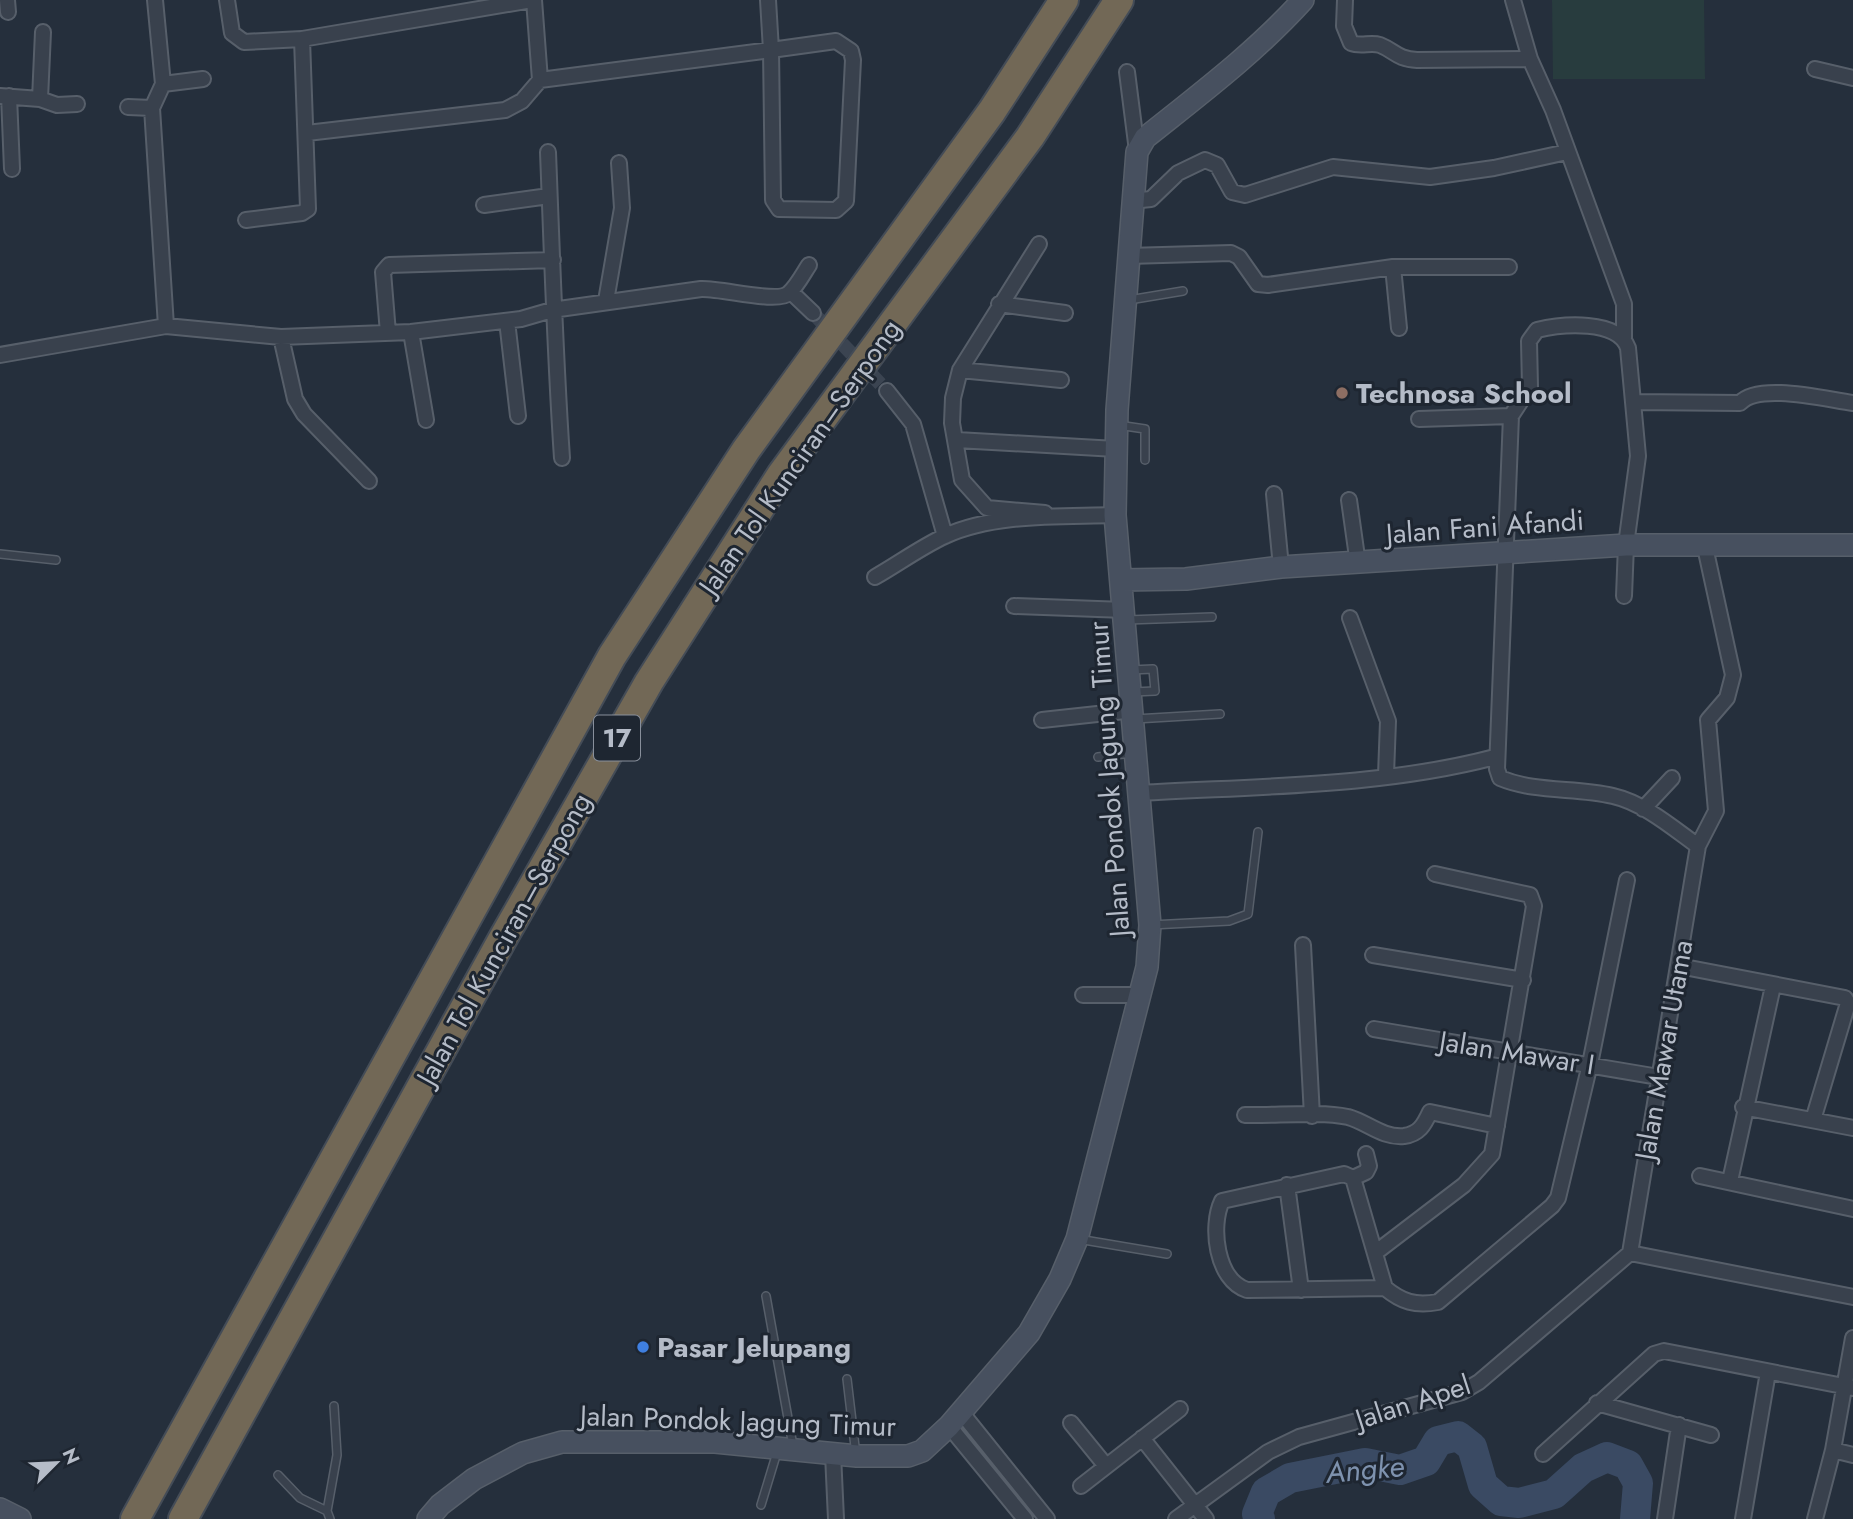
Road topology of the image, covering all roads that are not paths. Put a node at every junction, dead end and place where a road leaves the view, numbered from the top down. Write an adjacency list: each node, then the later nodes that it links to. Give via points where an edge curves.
1 (155, 0): 20 (street)
2 (227, 0): 12 (street, via 232,33 244,42)
3 (533, 0): 10 (street); 19 (street)
4 (768, 0): 13 (street)
5 (1065, 0): 163 (highway, Jalan Tol Kunciran–Serpong / 17, via 992,111 746,450 612,656)
6 (1119, 0): 164 (highway, Jalan Tol Kunciran–Serpong / 17, via 1030,137 781,475 649,682)
7 (1303, 0): 28 (street, via 1234,67 1145,138)
8 (1345, 0): 14 (street, via 1344,26 1351,43 1358,46 1382,46 1401,59)
9 (1513, 0): 14 (street)
10 (505, 3): 12 (street)
11 (43, 32): 22 (street)
12 (302, 39): 26 (street)
13 (771, 50): 13 (street, via 836,41 851,51 846,201 836,211 779,209 773,200); 19 (street)
14 (1530, 59): 29 (street)
15 (1815, 69): 17 (street)
16 (1127, 72): 28 (street, Jalan Pondok Jagung Timur)
17 (1853, 78)
18 (203, 79): 20 (street)
19 (540, 80): 26 (street, via 522,101 505,110)
20 (163, 84): 25 (street)
21 (5, 96): 22 (street); 31 (street)
22 (40, 99): 23 (street, via 57,105)
23 (77, 104)
24 (128, 107): 25 (street)
25 (152, 108): 51 (street)
26 (307, 134): 35 (street, via 307,209)
27 (548, 152): 32 (street)
28 (1137, 152): 33 (street, Jalan Pondok Jagung Timur)
29 (1567, 152): 33 (street, via 1494,169 1430,177 1333,167 1238,195 1217,165 1205,160 1178,173 1151,199); 56 (street, via 1625,304)
30 (619, 163): 44 (street, via 622,208)
31 (12, 169)
32 (550, 196): 34 (street); 38 (street)
33 (1131, 201): 37 (street, Jalan Pondok Jagung Timur)
34 (484, 205)
35 (246, 220)
36 (1039, 244): 46 (street)
37 (1128, 256): 40 (street, via 1231,253 1240,257 1258,284 1268,285); 45 (street, Jalan Pondok Jagung Timur)
38 (553, 260): 47 (street); 53 (street, via 389,265 383,272)
39 (809, 265): 43 (street)
40 (1394, 267): 41 (street); 52 (street)
41 (1509, 267)
42 (1183, 291): 45 (lane)
43 (791, 292): 44 (street, via 773,299 716,288); 48 (street)
44 (607, 301): 47 (street)
45 (1125, 301): 67 (street, Jalan Pondok Jagung Timur)
46 (999, 304): 49 (street); 58 (street)
47 (552, 310): 50 (street); 70 (street)
48 (813, 313)
49 (1065, 313)
50 (507, 321): 54 (street); 63 (street)
51 (166, 326): 55 (street); 57 (street)
52 (1399, 328)
53 (388, 332): 54 (street); 55 (street)
54 (411, 332): 66 (street)
55 (281, 337): 72 (street, via 295,399 304,414)
56 (1625, 338): 61 (street); 64 (street, via 1618,332 1591,327 1549,327 1531,335 1530,387)
57 (0, 355)
58 (960, 370): 59 (street); 68 (street, via 953,398)
59 (1061, 380)
60 (887, 391): 77 (street, via 913,424)
61 (1634, 402): 62 (street, via 1740,402 1750,396 1790,393); 78 (street, via 1638,456)
62 (1853, 403)
63 (518, 416)
64 (1511, 416): 65 (street); 81 (street)
65 (1419, 419)
66 (426, 420)
67 (1116, 425): 69 (street, Jalan Pondok Jagung Timur); 71 (lane, via 1145,429)
68 (957, 440): 69 (street); 75 (street, via 962,480 987,508)
69 (1116, 449): 76 (street, Jalan Pondok Jagung Timur)
70 (562, 458)
71 (1145, 460)
72 (369, 481)
73 (1274, 494): 85 (street)
74 (1349, 500): 84 (street)
75 (1045, 513)
76 (1115, 515): 77 (street, via 999,523); 87 (street, Jalan Pondok Jagung Timur)
77 (944, 536): 86 (street)
78 (1626, 545): 80 (street, Jalan Fani Afandi); 81 (street, Jalan Fani Afandi); 88 (street)
79 (1853, 545): 80 (street, Jalan Fani Afandi)
80 (1705, 547): 104 (street, Jalan Mawar Utama, via 1732,675 1727,698 1708,720 1716,811)
81 (1505, 552): 84 (street, Jalan Fani Afandi); 98 (street)
82 (0, 554): 83 (lane)
83 (56, 560)
84 (1358, 564): 85 (street, Jalan Fani Afandi)
85 (1281, 567): 87 (street, Jalan Fani Afandi, via 1185,579)
86 (875, 577)
87 (1121, 580): 90 (street, Jalan Pondok Jagung Timur)
88 (1624, 596)
89 (1014, 606): 90 (street)
90 (1126, 615): 91 (lane); 93 (street, Jalan Pondok Jagung Timur)
91 (1212, 617)
92 (1350, 618): 99 (street, via 1388,721)
93 (1133, 707): 94 (lane); 95 (street); 96 (street, Jalan Pondok Jagung Timur)
94 (1220, 714)
95 (1042, 720)
96 (1137, 753): 97 (lane); 101 (street, Jalan Pondok Jagung Timur)
97 (1098, 757)
98 (1495, 757): 99 (street, via 1451,769); 102 (street, via 1500,778 1510,782 1614,796)
99 (1386, 775): 101 (street)
100 (1672, 778): 102 (street)
101 (1140, 793): 107 (street, Jalan Pondok Jagung Timur)
102 (1643, 809): 104 (street)
103 (1258, 832): 107 (lane, via 1248,914 1229,921)
104 (1698, 846): 110 (street, Jalan Mawar Utama)
105 (1435, 874): 111 (street, via 1530,895 1534,906)
106 (1627, 880): 117 (street)
107 (1150, 925): 114 (street, Jalan Pondok Jagung Timur)
108 (1303, 945): 121 (street)
109 (1373, 955): 111 (street)
110 (1679, 965): 112 (street); 118 (street, Jalan Mawar Utama)
111 (1523, 980): 116 (street)
112 (1773, 986): 119 (street); 122 (street, via 1840,996 1848,1003)
113 (1083, 995): 114 (street)
114 (1142, 995): 131 (street, Jalan Pondok Jagung Timur)
115 (1374, 1029): 116 (street, Jalan Mawar I)
116 (1508, 1053): 117 (street, Jalan Mawar I); 123 (street)
117 (1590, 1064): 118 (street, Jalan Mawar I); 135 (street, via 1561,1191 1552,1206 1437,1301 1415,1305)
118 (1659, 1077): 133 (street, Jalan Mawar Utama)
119 (1744, 1107): 122 (street); 128 (street)
120 (1245, 1115): 121 (street)
121 (1312, 1116): 123 (street, via 1349,1118 1400,1137 1414,1134 1430,1112)
122 (1813, 1120): 124 (street)
123 (1497, 1126): 132 (street, via 1492,1154 1477,1174)
124 (1853, 1128)
125 (1366, 1154): 127 (street, via 1366,1172)
126 (1700, 1176): 128 (street)
127 (1353, 1178): 129 (street, via 1344,1174); 132 (street)
128 (1730, 1181): 130 (street)
129 (1287, 1185): 136 (street); 136 (street, via 1222,1201 1217,1214 1219,1249 1224,1269 1241,1288)
130 (1853, 1209)
131 (1077, 1239): 134 (lane); 146 (street, Jalan Pondok Jagung Timur, via 1029,1333)
132 (1375, 1253): 135 (street)
133 (1630, 1253): 138 (street); 161 (street, Jalan Apel, via 1462,1392 1298,1437 1268,1452)
134 (1167, 1254)
135 (1385, 1288): 136 (street)
136 (1301, 1290)
137 (766, 1296): 151 (lane)
138 (1853, 1297)
139 (1853, 1338): 142 (street)
140 (1768, 1372): 142 (street); 143 (street, via 1664,1351 1654,1354); 172 (street)
141 (847, 1379): 155 (lane)
142 (1849, 1388): 152 (street)
143 (1597, 1403): 148 (street); 154 (street)
144 (334, 1406): 162 (lane, via 337,1455)
145 (1180, 1409): 150 (street)
146 (955, 1419): 155 (street, Jalan Pondok Jagung Timur, via 922,1451 908,1456); 167 (street); 168 (street)
147 (1071, 1423): 157 (street)
148 (1679, 1425): 149 (street); 171 (street)
149 (1711, 1435)
150 (1142, 1438): 157 (street); 161 (street)
151 (786, 1449): 153 (street, Jalan Pondok Jagung Timur); 160 (lane); 165 (street, Jalan Pondok Jagung Timur, via 715,1442 562,1442 523,1453 474,1479)
152 (1833, 1450): 156 (street); 173 (street)
153 (833, 1454): 155 (street, Jalan Pondok Jagung Timur); 166 (street)
154 (1543, 1454)
155 (856, 1455)
156 (1853, 1455)
157 (1105, 1466): 159 (street)
158 (278, 1475): 162 (lane, via 300,1498)
159 (1081, 1486)
160 (761, 1505)
161 (1195, 1505): 169 (street, Jalan Apel); 170 (street)
162 (328, 1515)
163 (135, 1519)
164 (183, 1519)
165 (428, 1519)
166 (836, 1519)
167 (1025, 1519)
168 (1047, 1519)
169 (1176, 1519)
170 (1206, 1519)
171 (1665, 1519)
172 (1743, 1519)
173 (1815, 1519)

